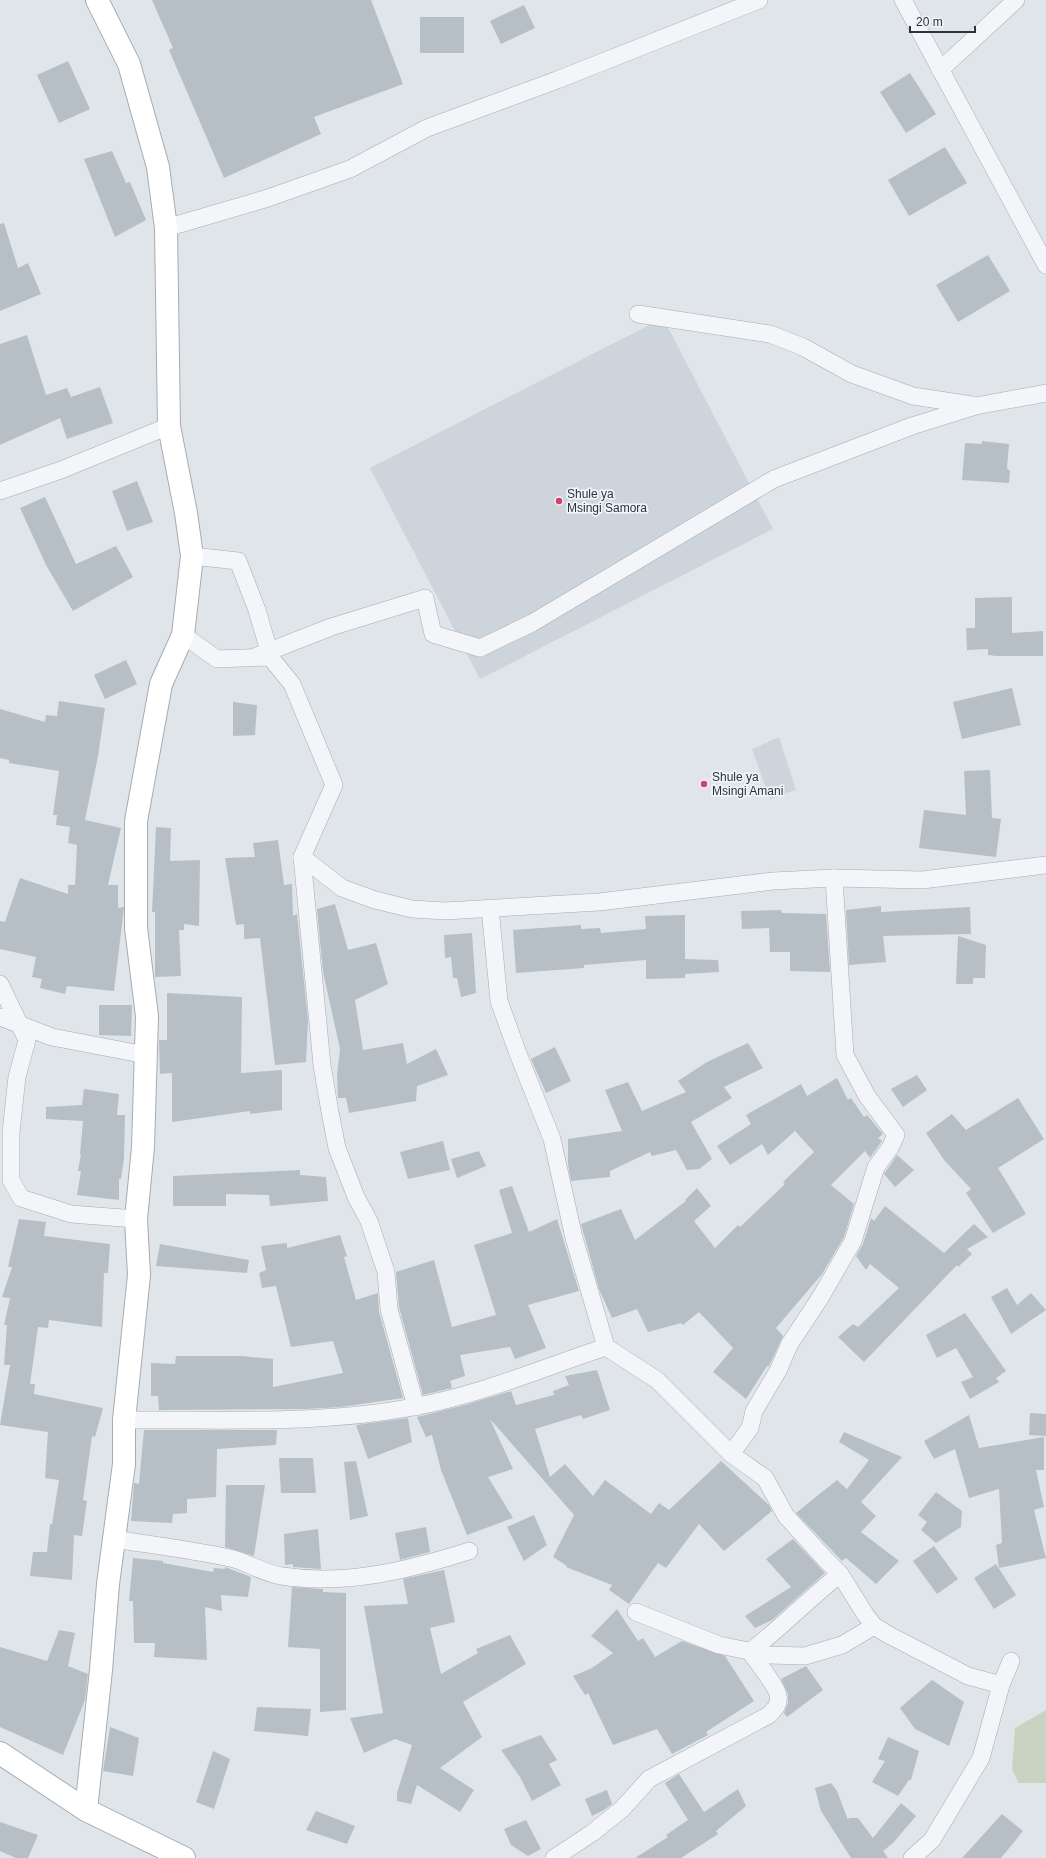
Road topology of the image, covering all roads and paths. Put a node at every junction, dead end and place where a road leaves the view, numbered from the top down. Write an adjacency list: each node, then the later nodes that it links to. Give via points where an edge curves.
1 (97, 0): 6 (street, via 129,64 158,167)
2 (759, 0): 6 (street, via 427,128 350,169 268,198)
3 (903, 0): 5 (street)
4 (1016, 0): 5 (street)
5 (940, 70): 7 (street)
6 (166, 228): 11 (street)
7 (1046, 265)
8 (638, 314): 10 (street, via 770,334 803,347 852,374 907,394)
9 (1046, 393): 10 (street)
10 (976, 406): 15 (street, via 912,426 774,479 532,623 480,648 433,634 424,598 331,627)
11 (169, 426): 12 (street); 13 (street)
12 (0, 492)
13 (192, 556): 14 (street); 15 (street, via 238,561 257,610)
14 (183, 635): 16 (street, via 217,659); 24 (street, via 161,684 136,821 136,928 147,1016)
15 (269, 651): 16 (street)
16 (253, 658): 17 (street, via 270,657 292,684 334,785)
17 (302, 857): 20 (street, via 342,888 375,900 412,909 445,911); 27 (street, via 322,1065 337,1148 356,1197 369,1221 386,1272 389,1309)
18 (1046, 865): 19 (street, via 922,880)
19 (834, 878): 20 (street, via 773,881 599,902); 29 (street, via 845,1055 867,1096 896,1135 876,1167 853,1241 789,1345 779,1369 754,1412 750,1428)
20 (490, 908): 26 (street, via 499,1001 552,1139 574,1238)
21 (0, 984): 23 (street)
22 (0, 1017): 23 (street)
23 (19, 1026): 24 (street, via 52,1037); 25 (street, via 26,1040 16,1085 11,1132 11,1180 21,1198 71,1214)
24 (146, 1055): 25 (street, via 143,1147)
25 (136, 1219): 28 (street, via 140,1275)
26 (606, 1347): 27 (street, via 496,1386); 29 (street, via 657,1380)
27 (416, 1407): 28 (street, via 336,1418)
28 (124, 1420): 30 (street, via 124,1464)
29 (731, 1454): 32 (street, via 765,1478 786,1516)
30 (114, 1539): 31 (street, via 232,1558 280,1576 325,1579 370,1576); 39 (street)
31 (469, 1551)
32 (840, 1574): 34 (street); 35 (street)
33 (636, 1612): 35 (street, via 719,1645)
34 (874, 1626): 35 (street, via 842,1644 805,1656); 37 (street, via 968,1676)
35 (750, 1652): 41 (street, via 778,1693 776,1709 649,1780 616,1814)
36 (1011, 1661): 37 (street)
37 (1001, 1685): 42 (street, via 981,1758 932,1840)
38 (0, 1753): 39 (street)
39 (86, 1810): 40 (street)
40 (184, 1858)
41 (554, 1858)
42 (912, 1858)

